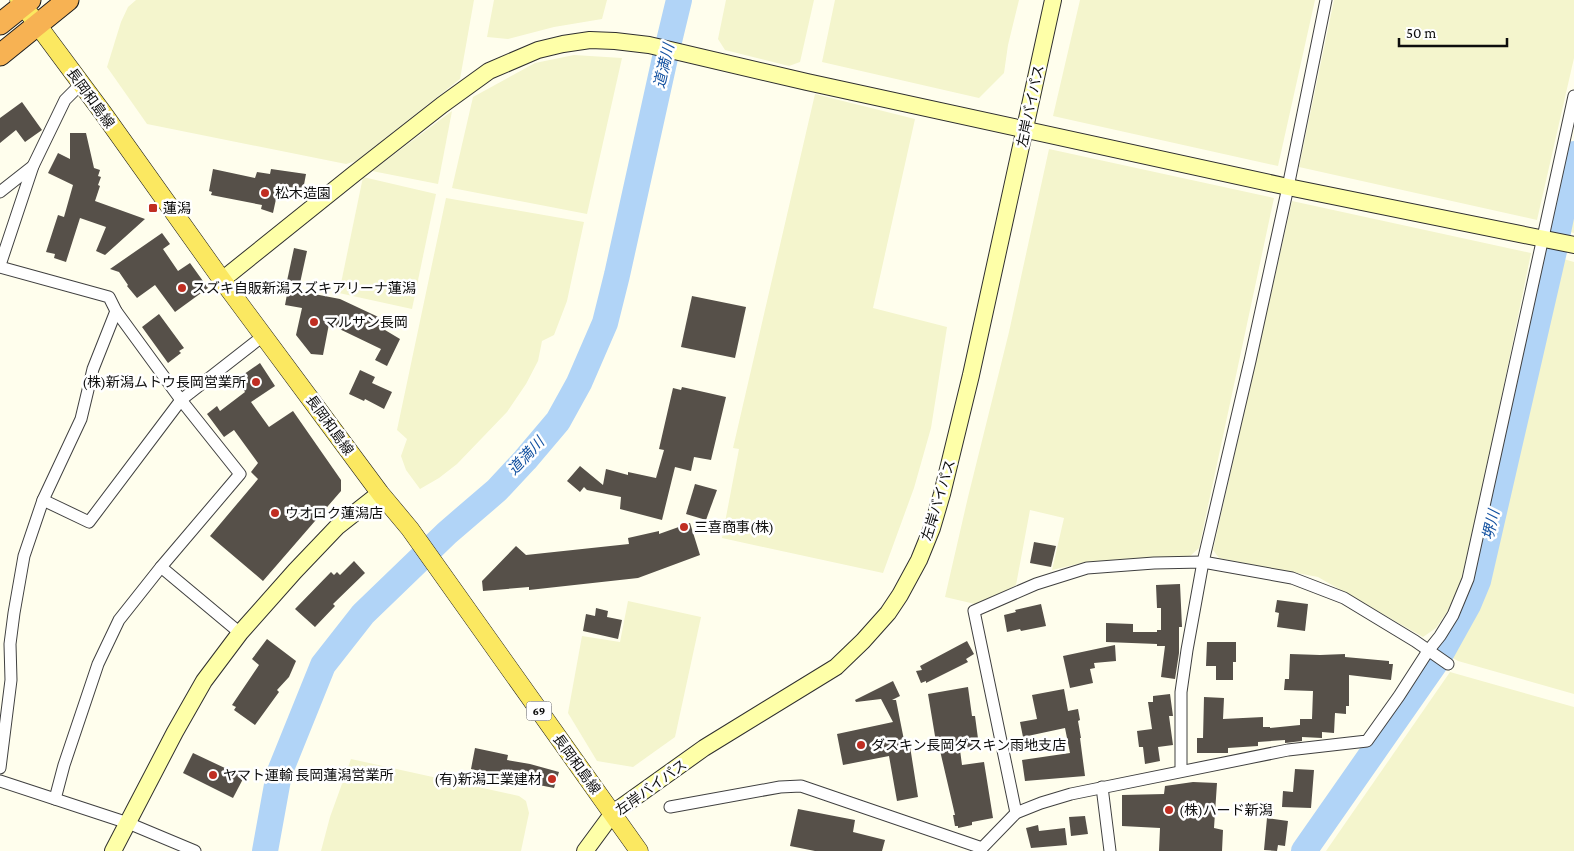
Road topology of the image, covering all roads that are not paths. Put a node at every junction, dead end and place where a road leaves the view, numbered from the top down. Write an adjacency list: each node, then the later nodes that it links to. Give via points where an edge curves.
1 (68, 0): 6 (highway)
2 (1053, 0): 10 (street, 左岸バイパス)
3 (1326, 0): 12 (street)
4 (24, 2): 5 (highway); 6 (main road, 長岡和島線 / 69)
5 (0, 24)
6 (38, 24): 7 (highway); 8 (main road, 長岡和島線 / 69)
7 (0, 55)
8 (81, 84): 11 (street, via 64,100); 17 (main road, 長岡和島線 / 69)
9 (1574, 96): 14 (street)
10 (1025, 128): 12 (street); 17 (street, via 650,45 615,40 563,44 538,50 489,71); 34 (street, 左岸バイパス, via 942,494 932,528 900,595 882,620 836,667 704,748)
11 (33, 166): 13 (street); 16 (street)
12 (1288, 187): 14 (street); 23 (street)
13 (0, 192)
14 (1542, 238): 15 (street); 26 (street, via 1468,579 1453,615)
15 (1574, 245)
16 (0, 266): 18 (street, via 109,297)
17 (222, 280): 19 (main road, 長岡和島線 / 69)
18 (116, 311): 20 (street); 22 (street, via 94,369 81,419)
19 (263, 336): 20 (street); 21 (main road, 長岡和島線 / 69)
20 (181, 400): 22 (street, via 89,522); 24 (street, via 240,474)
21 (380, 493): 25 (street, via 337,527); 34 (main road, 長岡和島線 / 69, via 410,529)
22 (43, 500): 28 (street, via 24,556 14,613 10,644 11,680)
23 (1203, 562): 26 (street, via 1312,584 1344,598); 29 (street, via 1181,692); 35 (street, via 1087,568 1036,584 974,611)
24 (160, 567): 25 (street); 32 (street, via 119,620 98,664)
25 (240, 633): 36 (street, via 204,682)
26 (1428, 651): 27 (street); 29 (street, via 1367,741 1288,750)
27 (1448, 664)
28 (0, 768)
29 (1181, 770): 31 (street)
30 (0, 781): 32 (street)
31 (1102, 787): 35 (street); 42 (street)
32 (55, 799): 36 (street)
33 (670, 807): 37 (street, via 780,786 801,786)
34 (613, 813): 40 (street, 左岸バイパス); 41 (main road, 長岡和島線 / 69)
35 (1016, 813): 37 (street)
36 (128, 823): 38 (street); 39 (street)
37 (982, 849)
38 (113, 851)
39 (195, 851)
40 (585, 851)
41 (639, 851)
42 (1110, 851)

